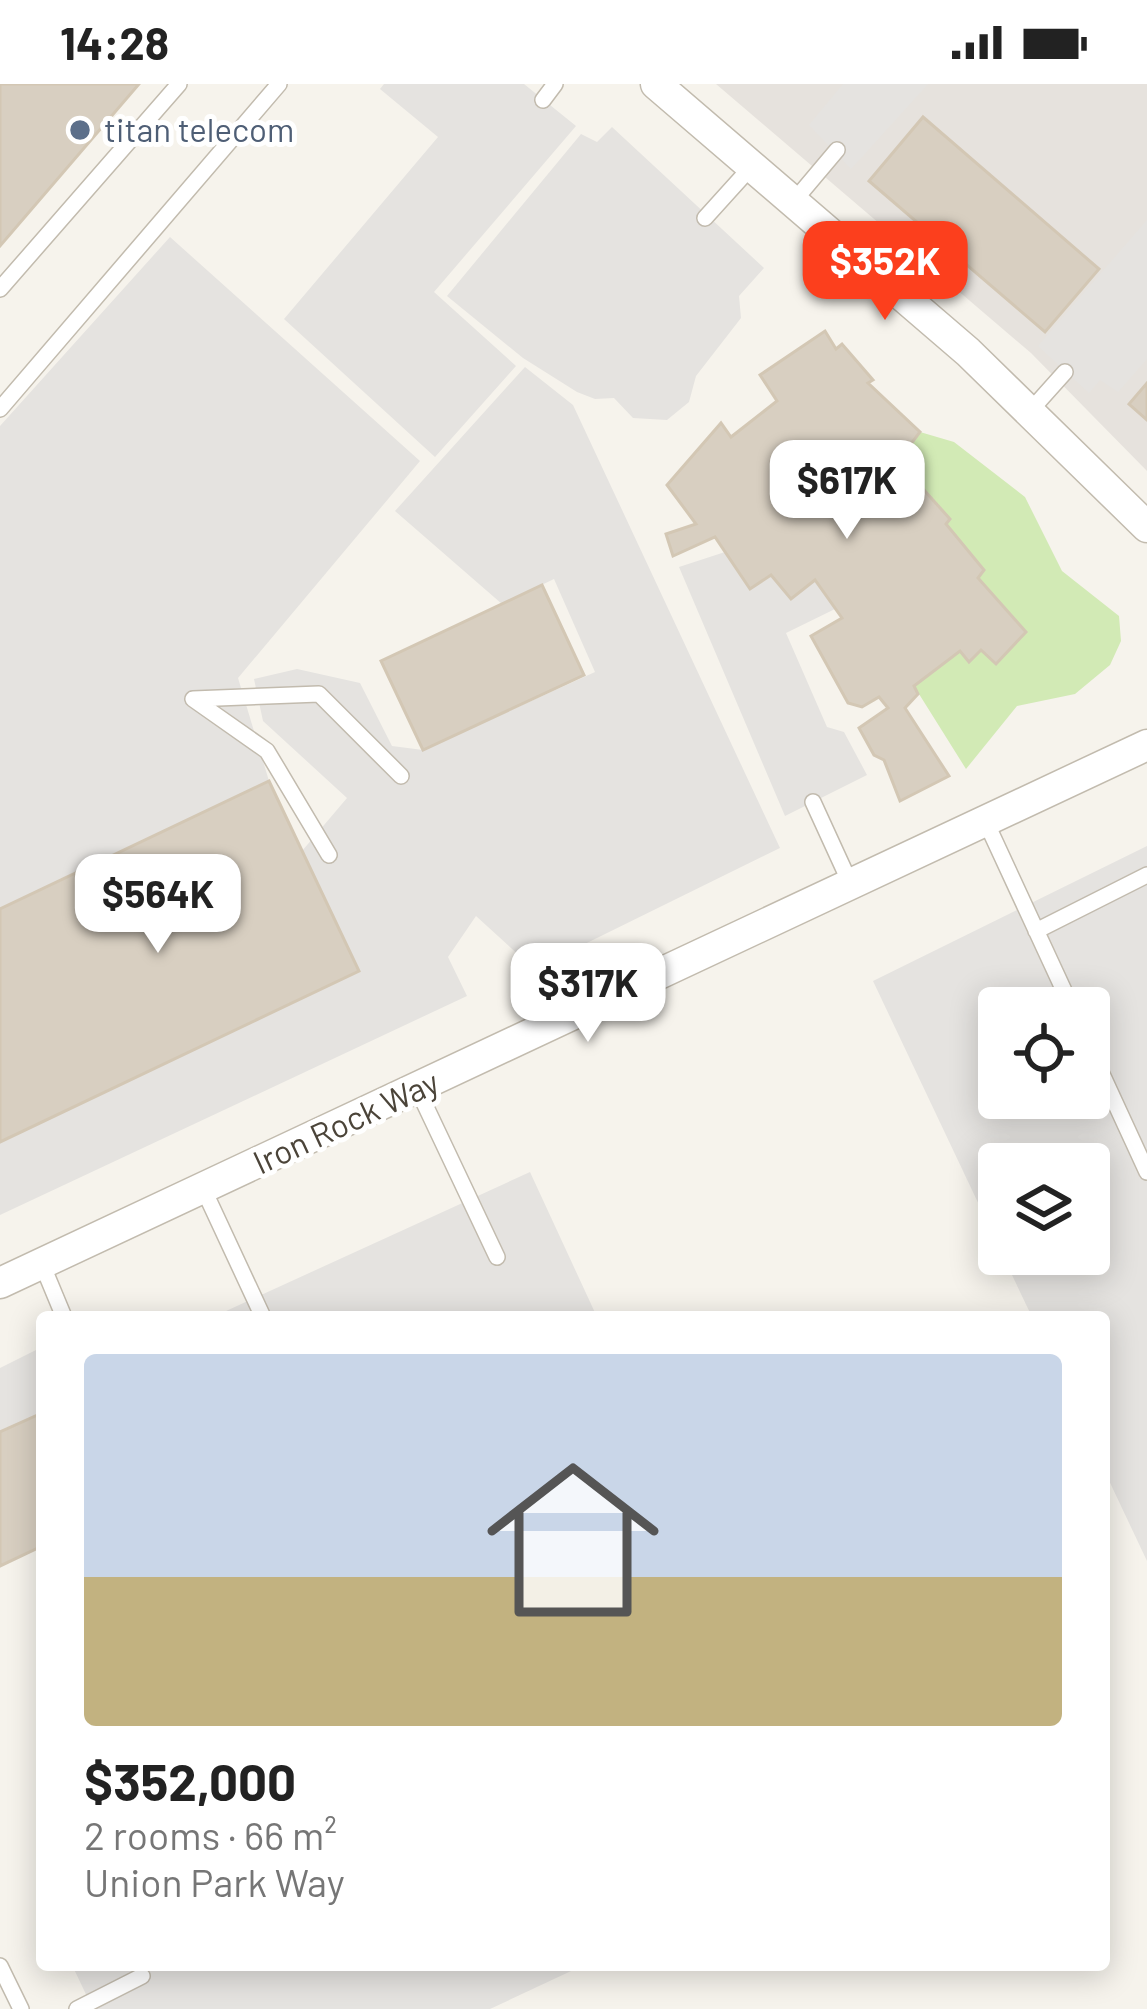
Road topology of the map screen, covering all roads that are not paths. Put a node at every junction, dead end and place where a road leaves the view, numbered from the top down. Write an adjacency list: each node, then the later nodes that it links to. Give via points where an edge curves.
1 (179, 84): 10 (lane)
2 (279, 84): 12 (lane)
3 (555, 84): 5 (lane)
4 (666, 87): 7 (street)
5 (543, 100)
6 (837, 150): 8 (lane)
7 (752, 166): 8 (street); 9 (lane)
8 (794, 201): 13 (street)
9 (705, 218)
10 (0, 290)
11 (1065, 372): 13 (lane)
12 (0, 409)
13 (1031, 410): 14 (street)
14 (1147, 527)
15 (1147, 745): 18 (street, Iron Rock Way)
16 (401, 776): 19 (lane, via 319,694 193,699 267,751)
17 (813, 802): 21 (lane)
18 (986, 822): 21 (street, Iron Rock Way); 22 (lane)
19 (329, 855)
20 (1147, 875): 22 (lane)
21 (851, 885): 24 (street, Iron Rock Way)
22 (1036, 931): 23 (lane)
23 (1062, 987)
24 (418, 1088): 27 (street, Iron Rock Way); 28 (lane)
25 (1110, 1092): 26 (lane)
26 (1147, 1172)
27 (203, 1188): 29 (street, Iron Rock Way); 32 (lane)
28 (497, 1257)
29 (42, 1264): 30 (street, Iron Rock Way); 31 (lane)
30 (0, 1283)
31 (62, 1311)
32 (260, 1311)
33 (0, 1966): 35 (lane)
34 (142, 1976): 36 (lane)
35 (21, 2009)
36 (77, 2009)

